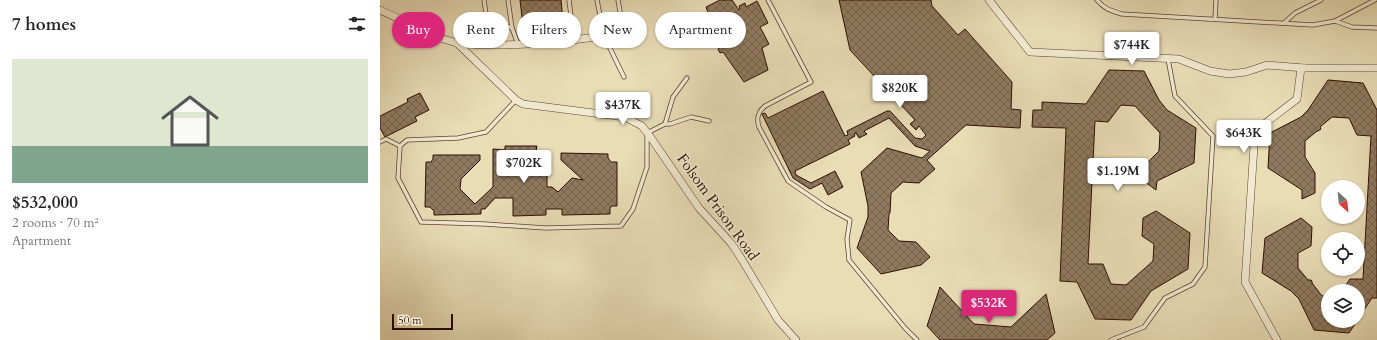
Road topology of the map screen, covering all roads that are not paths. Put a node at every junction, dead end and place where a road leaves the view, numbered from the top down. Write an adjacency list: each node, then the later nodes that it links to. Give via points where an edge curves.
1 (484, 0): 19 (lane, via 487,21)
2 (508, 0): 19 (lane)
3 (569, 0): 13 (lane)
4 (597, 0): 14 (lane)
5 (618, 0): 15 (lane)
6 (768, 0): 37 (lane, via 811,82 765,106 757,118 759,127 788,181 850,220 847,239 849,260 904,328)
7 (989, 0): 25 (street, via 1030,52)
8 (1097, 0): 16 (lane, via 1110,11 1122,14)
9 (1216, 0): 16 (lane)
10 (1321, 0): 18 (lane, via 1295,13)
11 (1375, 0): 17 (lane)
12 (380, 10): 22 (street, Folsom Prison Road)
13 (571, 12)
14 (599, 12)
15 (620, 12)
16 (1215, 19): 18 (lane)
17 (1336, 21): 18 (lane, via 1313,24); 20 (lane, via 1352,27)
18 (1284, 23)
19 (512, 28): 21 (lane)
20 (1377, 28)
21 (517, 40)
22 (453, 42)
23 (462, 48): 30 (street, Folsom Prison Road)
24 (610, 48): 28 (lane)
25 (1168, 59): 26 (street, via 1179,59 1210,71 1229,74 1267,66); 38 (lane, via 1175,96 1214,136 1204,267 1193,284 1165,298 1144,327)
26 (1307, 68): 27 (street); 39 (street, via 1301,68 1297,99 1255,131 1245,282)
27 (1377, 68)
28 (624, 77)
29 (687, 78): 32 (lane, via 673,97)
30 (516, 100): 33 (street, Folsom Prison Road, via 532,106 625,117); 35 (lane, via 486,132 458,138 406,140)
31 (709, 121): 32 (lane, via 691,118)
32 (665, 124): 33 (lane)
33 (647, 132): 35 (lane, via 647,167 633,209 621,226 546,228 420,222 398,178); 36 (street, Folsom Prison Road, via 699,208 731,244 778,320)
34 (380, 142): 35 (lane, via 386,139)
35 (400, 146)
36 (796, 340)
37 (917, 340)
38 (1111, 340)
39 (1277, 340)

